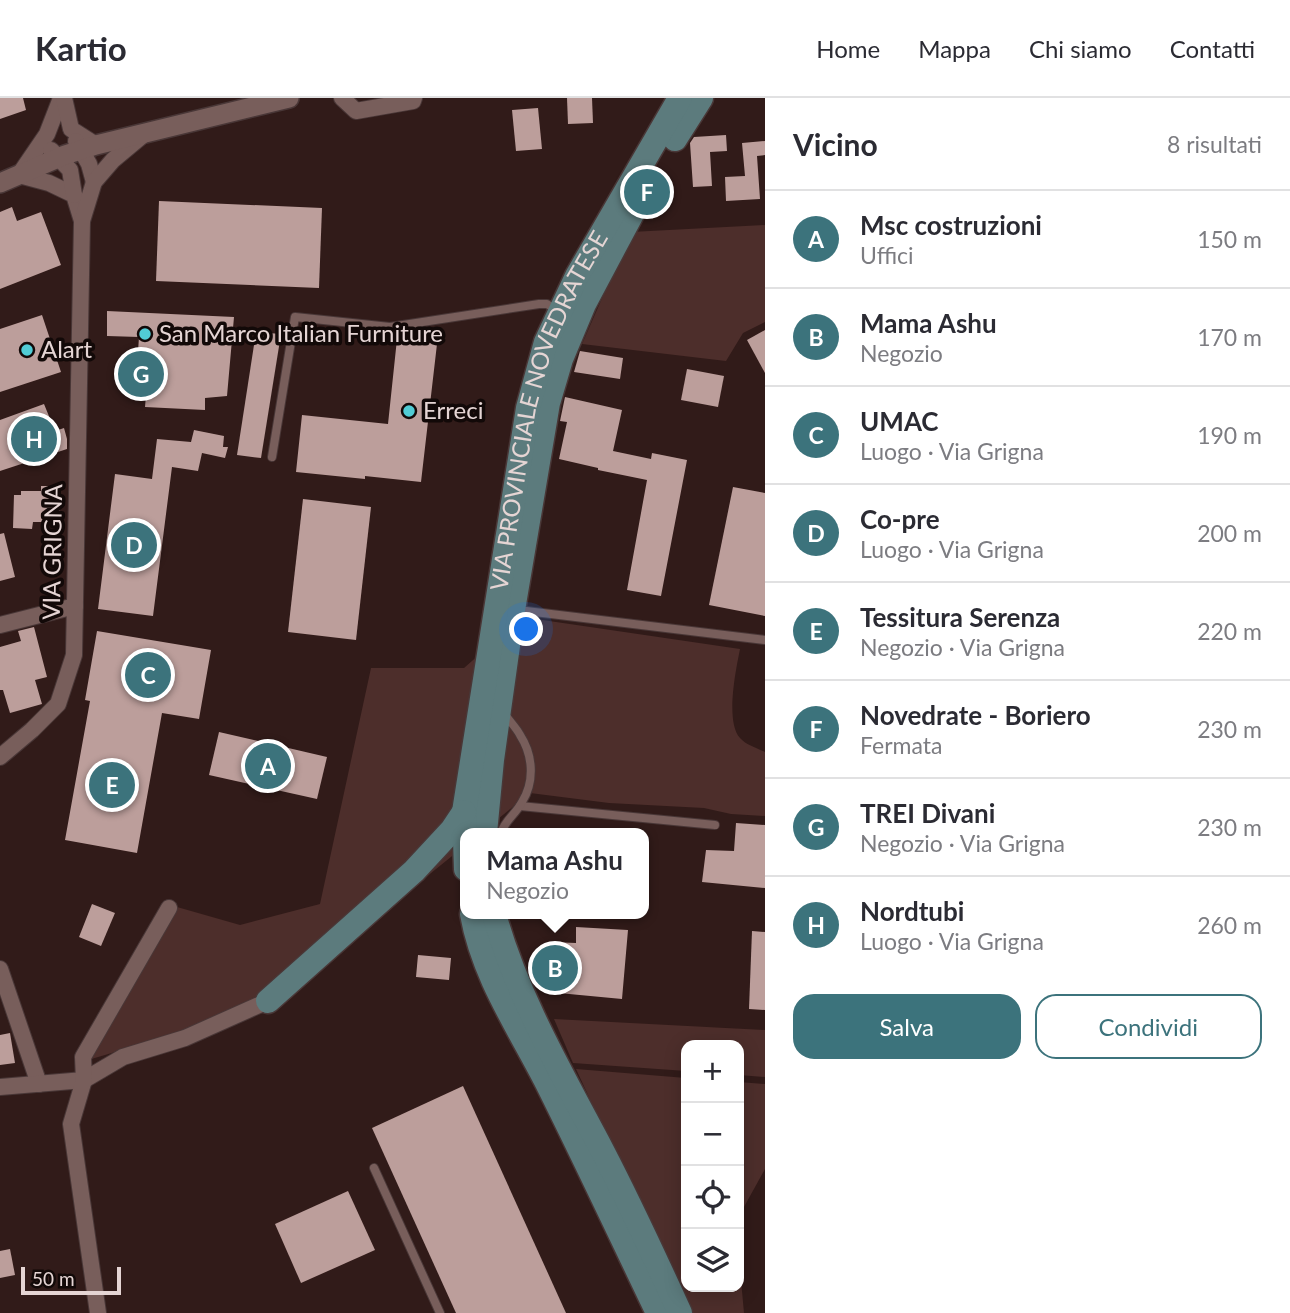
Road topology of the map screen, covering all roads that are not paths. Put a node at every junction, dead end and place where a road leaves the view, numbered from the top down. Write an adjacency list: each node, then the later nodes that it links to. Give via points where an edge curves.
1 (62, 98): 8 (street); 9 (street, via 71,129)
2 (289, 98): 7 (street)
3 (342, 98): 4 (street, via 356,111)
4 (414, 98)
5 (680, 98): 16 (main road, VIA PROVINCIALE NOVEDRATESE)
6 (701, 98): 19 (main road, VIA PROVINCIALE NOVEDRATESE, via 620,236 561,359 543,427)
7 (145, 133): 9 (street); 12 (street, VIA GRIGNA)
8 (47, 134): 10 (street, via 50,149); 11 (street)
9 (88, 148): 10 (street); 12 (street)
10 (64, 164): 11 (street); 14 (street)
11 (19, 175): 13 (street); 14 (street)
12 (94, 182): 15 (street, VIA GRIGNA)
13 (0, 183)
14 (74, 195): 15 (street)
15 (82, 221): 18 (street, VIA GRIGNA)
16 (559, 312): 17 (lane, via 539,304 390,327 295,317); 25 (main road, VIA PROVINCIALE NOVEDRATESE, via 528,408)
17 (272, 457)
18 (75, 606): 20 (street); 23 (street, VIA GRIGNA, via 74,654 58,704)
19 (513, 610): 21 (lane); 22 (main road, VIA PROVINCIALE NOVEDRATESE)
20 (0, 625)
21 (765, 640)
22 (500, 706): 24 (lane, via 520,734 531,764 531,780); 28 (main road, VIA PROVINCIALE NOVEDRATESE)
23 (0, 757)
24 (520, 806): 26 (lane); 29 (lane)
25 (464, 812): 27 (main road, VIA PROVINCIALE NOVEDRATESE); 34 (main road, via 414,870)
26 (715, 825)
27 (465, 828)
28 (485, 828)
29 (504, 828)
30 (169, 908): 35 (street, via 83,1056)
31 (473, 919): 41 (main road, via 487,968 594,1177)
32 (495, 919): 42 (main road, via 528,1009 630,1203)
33 (0, 969): 36 (street)
34 (268, 1001): 35 (street, via 185,1038 123,1057)
35 (84, 1080): 36 (street); 39 (street, via 71,1124)
36 (39, 1084): 37 (street)
37 (0, 1087)
38 (374, 1168): 40 (lane)
39 (98, 1313)
40 (440, 1313)
41 (657, 1313)
42 (680, 1313)

